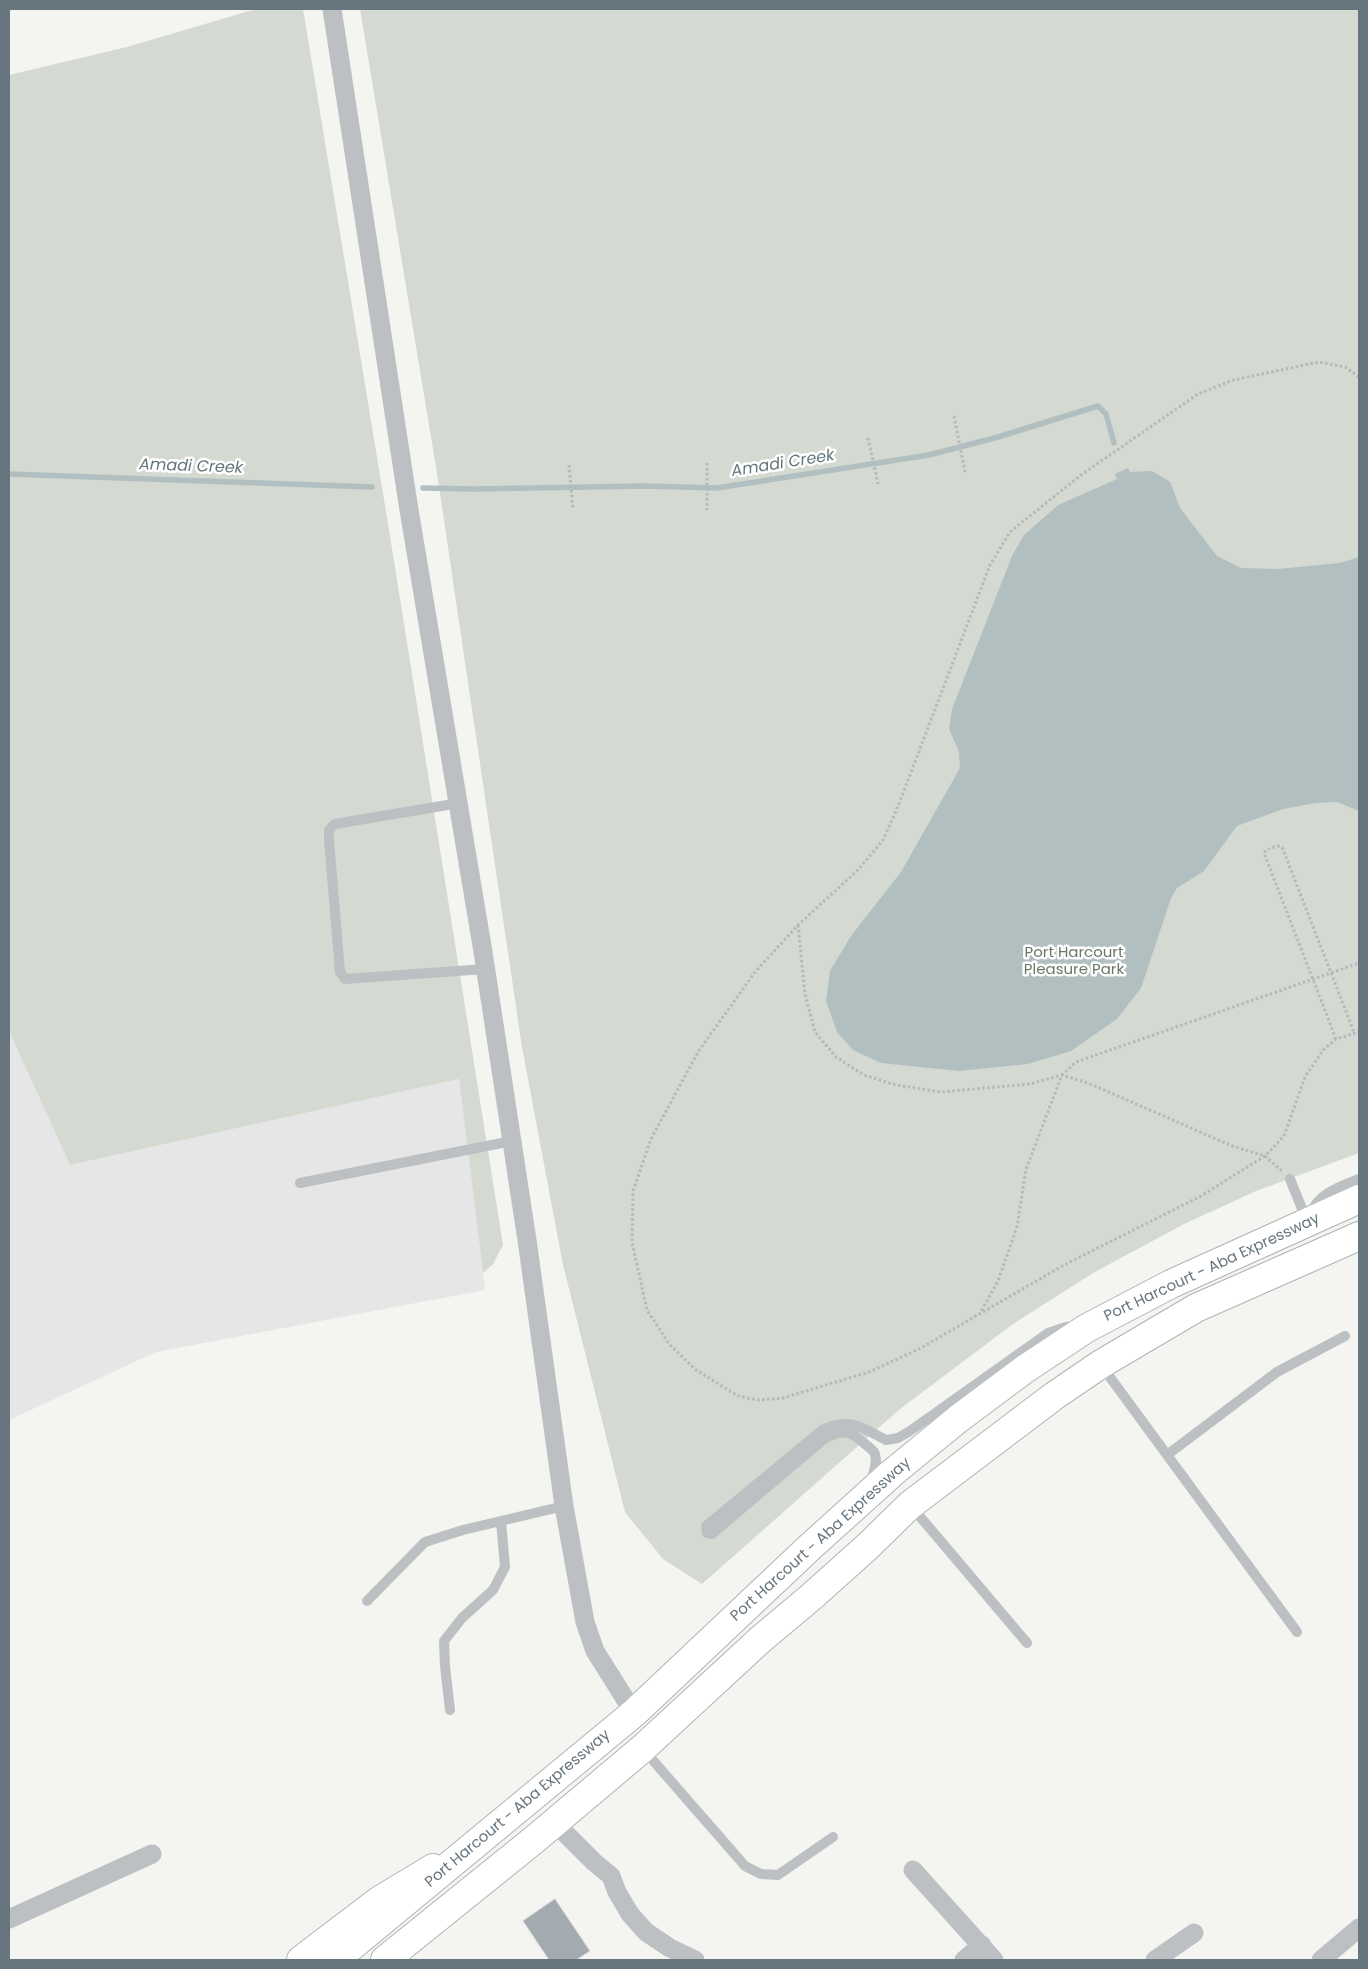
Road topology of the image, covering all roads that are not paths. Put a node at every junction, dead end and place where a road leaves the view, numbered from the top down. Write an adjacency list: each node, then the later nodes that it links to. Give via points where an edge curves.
1 (332, 9): 2 (street, via 409,510)
2 (459, 803): 3 (street); 3 (lane, via 335,824 329,830 340,972 345,979)
3 (485, 969): 4 (street)
4 (512, 1141): 7 (lane); 17 (street)
5 (1290, 1179): 9 (lane)
6 (1359, 1179): 9 (lane, via 1328,1192 1313,1205)
7 (300, 1183)
8 (1359, 1199): 9 (main road, Port Harcourt - Aba Expressway)
9 (1308, 1222): 11 (main road, Port Harcourt - Aba Expressway, via 1171,1284)
10 (1359, 1236): 13 (main road, Port Harcourt - Aba Expressway, via 1196,1308)
11 (1092, 1326): 15 (main road, Port Harcourt - Aba Expressway, via 1025,1369 958,1419); 15 (lane, via 1066,1327 1048,1333 898,1438 886,1440 848,1423 822,1430 706,1526 707,1533 712,1534 835,1433 857,1436 874,1452 874,1474)
12 (1345, 1336): 14 (lane, via 1277,1372)
13 (1101, 1364): 14 (lane); 16 (main road, Port Harcourt - Aba Expressway)
14 (1167, 1455): 20 (lane)
15 (862, 1500): 23 (main road, Port Harcourt - Aba Expressway)
16 (910, 1505): 21 (lane); 24 (main road, Port Harcourt - Aba Expressway, via 839,1573 761,1639)
17 (564, 1506): 18 (lane); 23 (street, via 592,1644)
18 (502, 1521): 19 (lane, via 425,1542); 22 (lane, via 505,1567 494,1590 462,1618 444,1641)
19 (367, 1601)
20 (1296, 1632)
21 (1027, 1643)
22 (450, 1710)
23 (634, 1714): 27 (main road, Port Harcourt - Aba Expressway)
24 (643, 1748): 25 (main road, Port Harcourt - Aba Expressway); 26 (lane, via 745,1866 761,1874 778,1875)
25 (545, 1830): 36 (main road, Port Harcourt - Aba Expressway); 37 (main road, via 498,1886); 38 (street, via 611,1876 630,1914 646,1932)
26 (834, 1837)
27 (481, 1839): 34 (main road, via 380,1900); 35 (main road, Port Harcourt - Aba Expressway)
28 (152, 1854): 30 (street)
29 (912, 1870): 33 (street)
30 (9, 1919)
31 (1359, 1928): 42 (street)
32 (1194, 1933): 41 (street)
33 (982, 1945): 39 (street); 40 (street)
34 (301, 1960)
35 (335, 1960)
36 (384, 1960)
37 (406, 1960)
38 (695, 1960)
39 (964, 1960)
40 (994, 1960)
41 (1154, 1960)
42 (1321, 1960)

